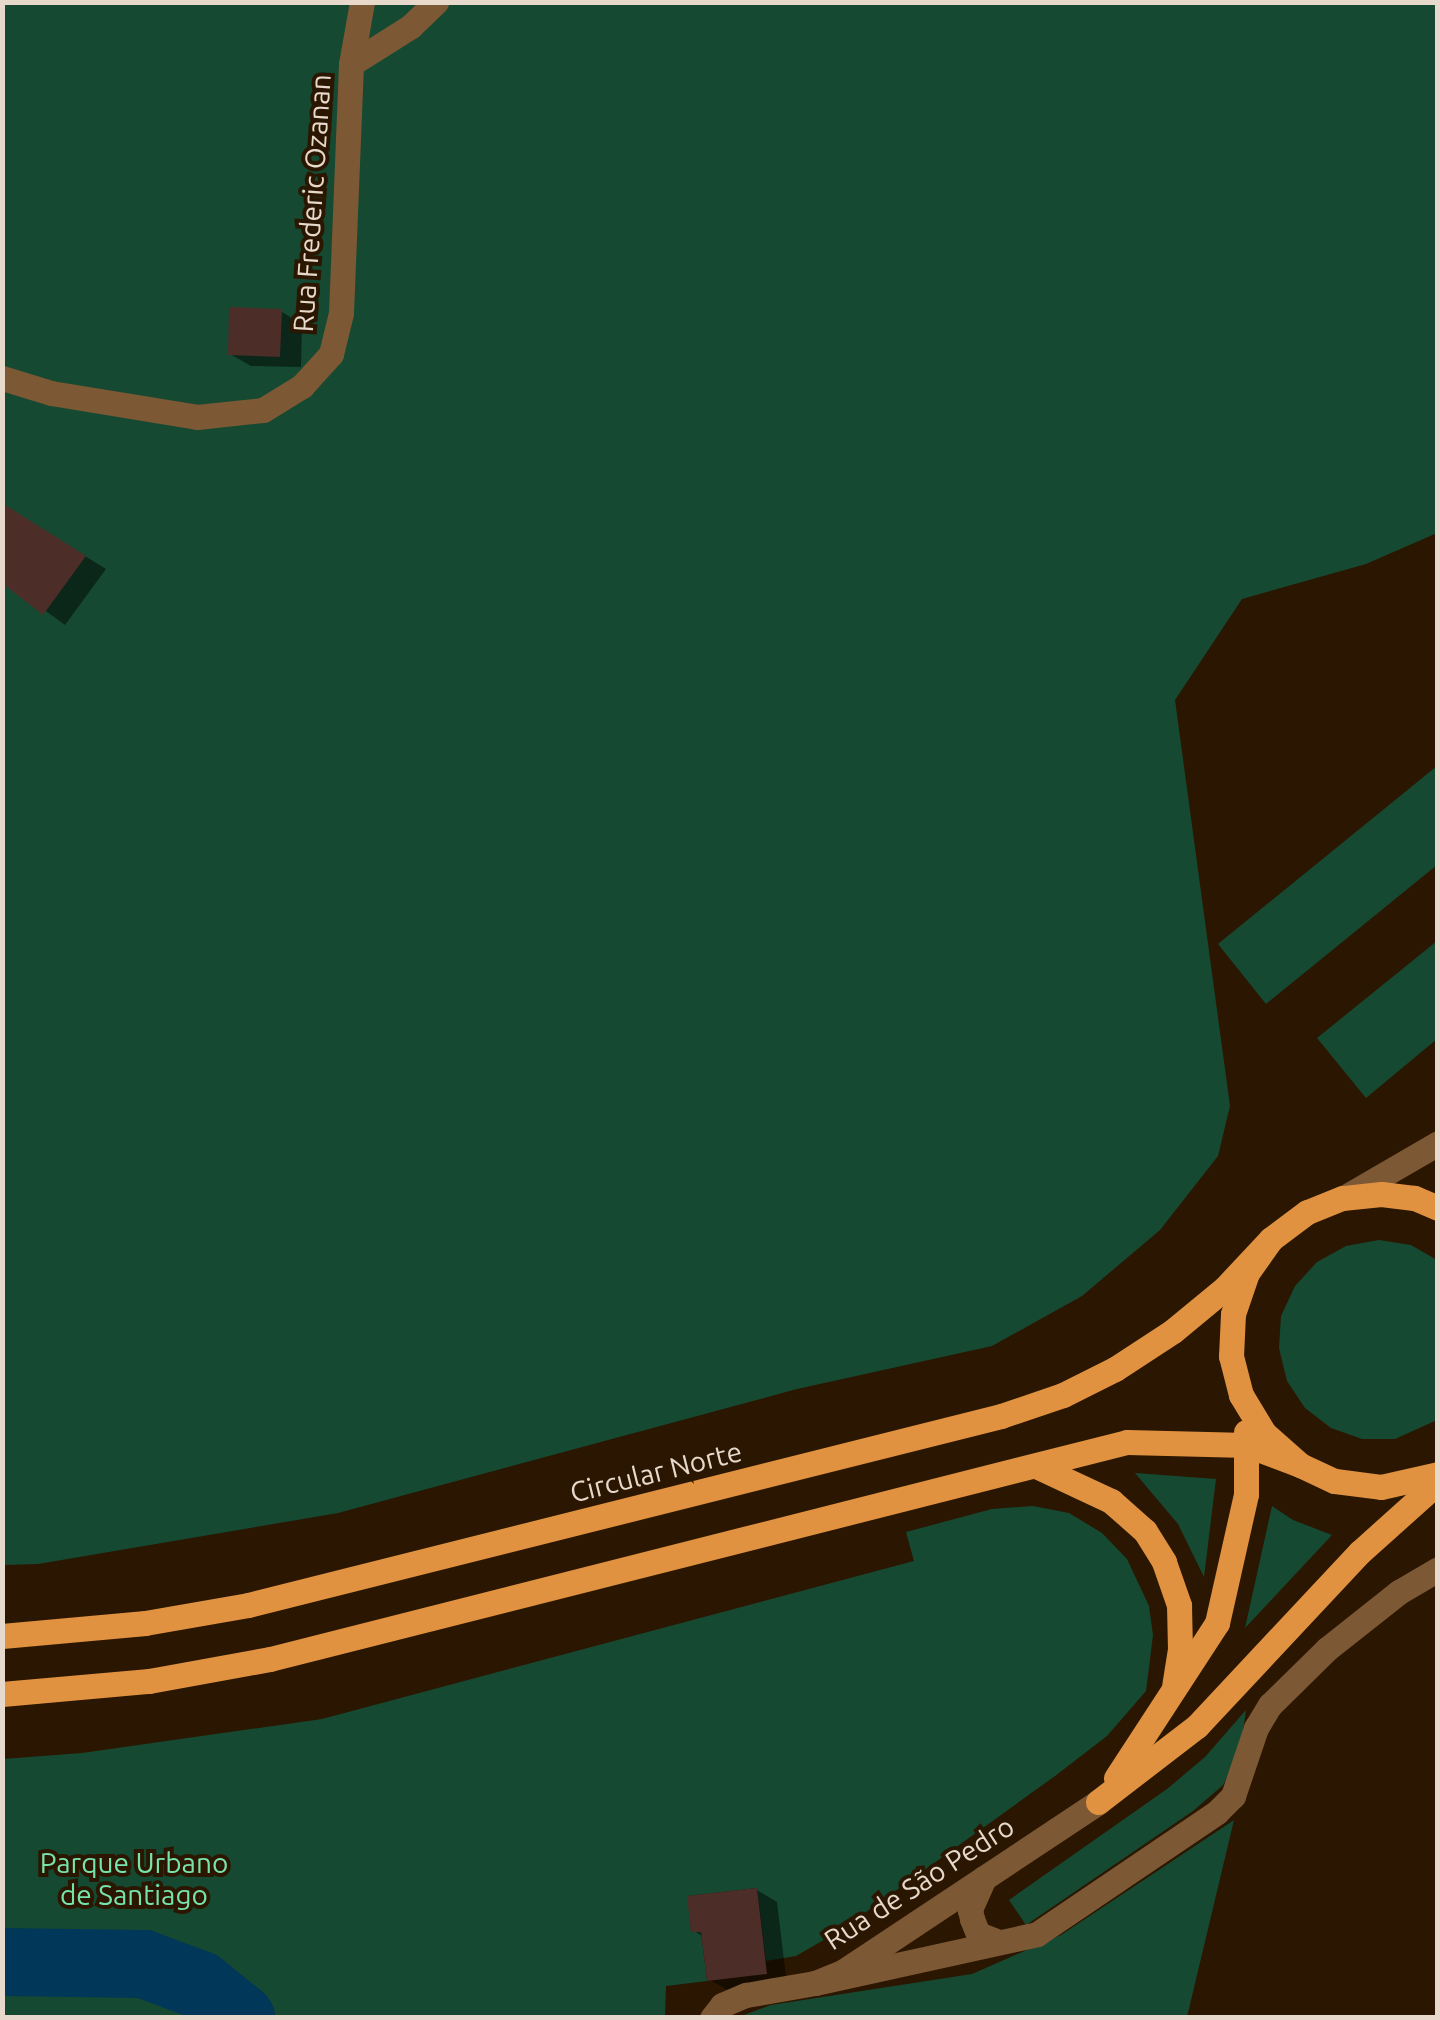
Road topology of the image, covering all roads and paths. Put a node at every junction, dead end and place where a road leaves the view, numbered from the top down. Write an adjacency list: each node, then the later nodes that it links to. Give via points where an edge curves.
1 (362, 2): 3 (street, Rua Frederic Ozanan)
2 (436, 2): 3 (street)
3 (351, 64): 4 (street, Rua Frederic Ozanan, via 341,314 331,354 302,386 263,410 196,417 51,393)
4 (2, 378)
5 (1438, 1143): 6 (street)
6 (1342, 1198): 7 (main road, via 1381,1194); 8 (main road, via 1307,1212)
7 (1438, 1208)
8 (1271, 1239): 9 (main road, via 1247,1273 1233,1314 1231,1356); 16 (main road, Circular Norte, via 1225,1288 1159,1341 1063,1395 1001,1416 248,1604 145,1624)
9 (1241, 1395): 10 (main road); 12 (main road, via 1264,1433)
10 (1247, 1445): 11 (main road, via 1126,1442); 12 (main road); 18 (main road, via 1246,1494 1229,1585 1202,1652)
11 (1036, 1466): 17 (main road, via 225,1669); 18 (main road, via 1111,1501 1145,1531 1164,1562 1179,1605)
12 (1300, 1466): 13 (main road, via 1336,1481 1381,1488)
13 (1438, 1474)
14 (1438, 1482): 19 (main road, via 1360,1552 1197,1726)
15 (1438, 1569): 21 (street, via 1327,1648 1270,1704 1233,1796 1217,1812 1038,1934)
16 (2, 1636)
17 (2, 1694)
18 (1172, 1694): 19 (main road)
19 (1098, 1802): 20 (street, Rua de São Pedro)
20 (984, 1878): 21 (street, via 972,1919 978,1934); 22 (street, Rua de São Pedro, via 844,1971)
21 (999, 1942): 22 (street)
22 (814, 1983): 23 (street, Rua de São Pedro, via 746,1994)
23 (712, 2018)

